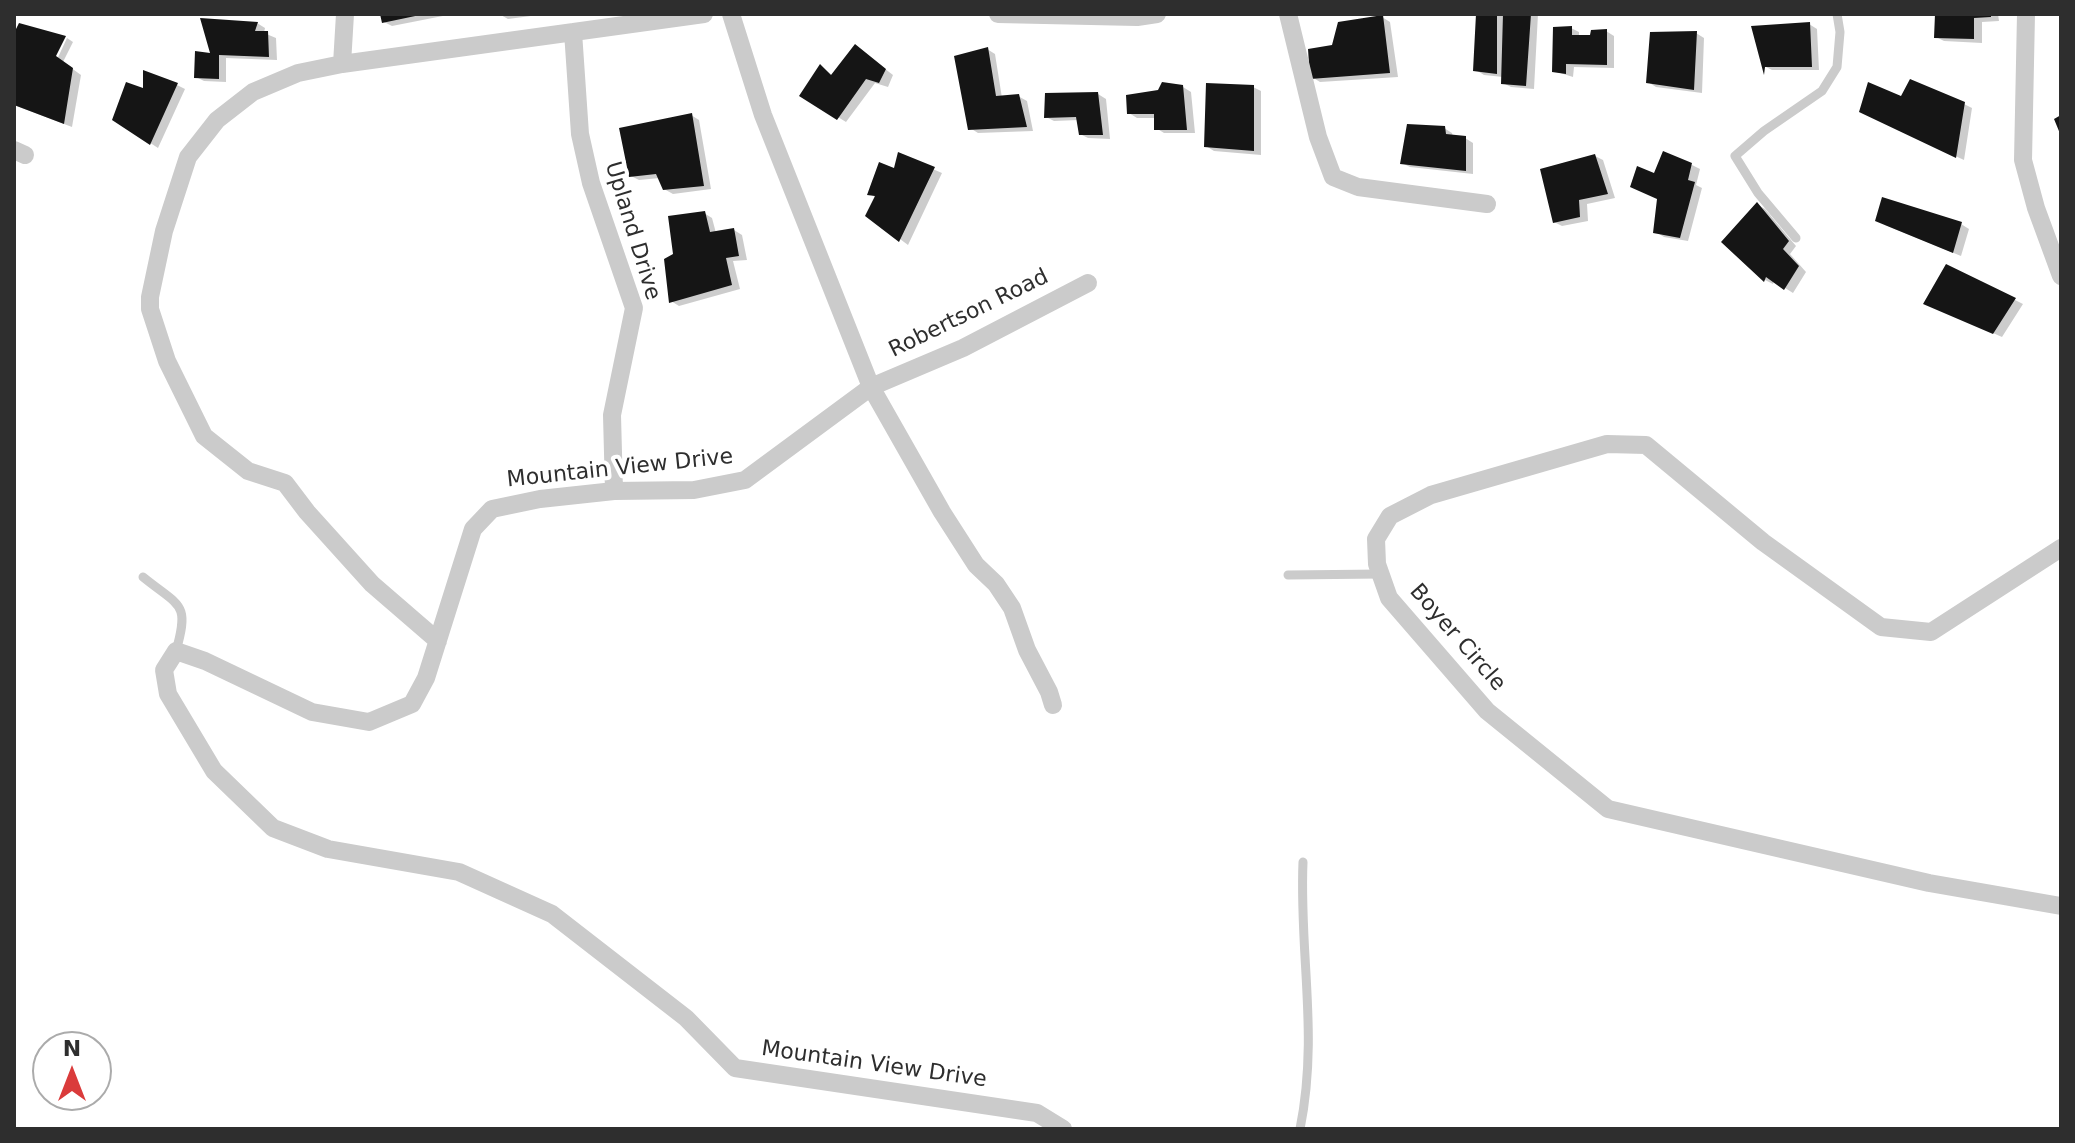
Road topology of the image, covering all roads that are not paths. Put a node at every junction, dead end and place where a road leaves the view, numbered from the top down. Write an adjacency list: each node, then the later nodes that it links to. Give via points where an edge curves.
1 (345, 14): 10 (street)
2 (704, 14): 9 (street)
3 (731, 14): 15 (street, via 763,115)
4 (998, 14): 5 (street)
5 (1157, 14)
6 (1288, 14): 11 (street, via 1333,177 1358,187)
7 (1837, 14): 12 (lane, via 1837,67 1822,91 1735,156)
8 (2026, 14): 13 (street, via 2023,160)
9 (573, 32): 10 (street); 16 (street, Upland Drive, via 580,134 591,183 634,308 612,415)
10 (342, 64): 21 (street, via 298,73 253,92 217,120 188,157 164,231 150,309 167,361 204,436 248,471 285,483 372,584)
11 (1487, 204)
12 (1796, 238)
13 (2061, 276)
14 (1088, 283): 15 (street, Robertson Road, via 963,348)
15 (871, 387): 16 (street, Mountain View Drive, via 745,480 694,490); 23 (street, via 942,512 1012,608)
16 (614, 491): 21 (street, Mountain View Drive, via 492,509 473,529)
17 (2061, 548): 18 (street, Boyer Circle, via 1931,632 1881,627 1763,542 1646,445 1607,444 1431,495 1390,516 1376,539)
18 (1381, 574): 19 (lane); 25 (street, Boyer Circle, via 1389,598 1487,711 1608,809 1929,883)
19 (1288, 575)
20 (143, 577): 22 (lane, via 181,608 185,621)
21 (438, 641): 22 (street, Mountain View Drive, via 412,704 369,722 312,712)
22 (176, 651): 26 (street, Mountain View Drive, via 164,670 168,694 214,771 273,828 328,849 459,872 552,914 686,1018 735,1068 1037,1113)
23 (1053, 705)
24 (1303, 862): 27 (lane, via 1309,1047)
25 (2061, 906)
26 (1063, 1129)
27 (1300, 1129)

